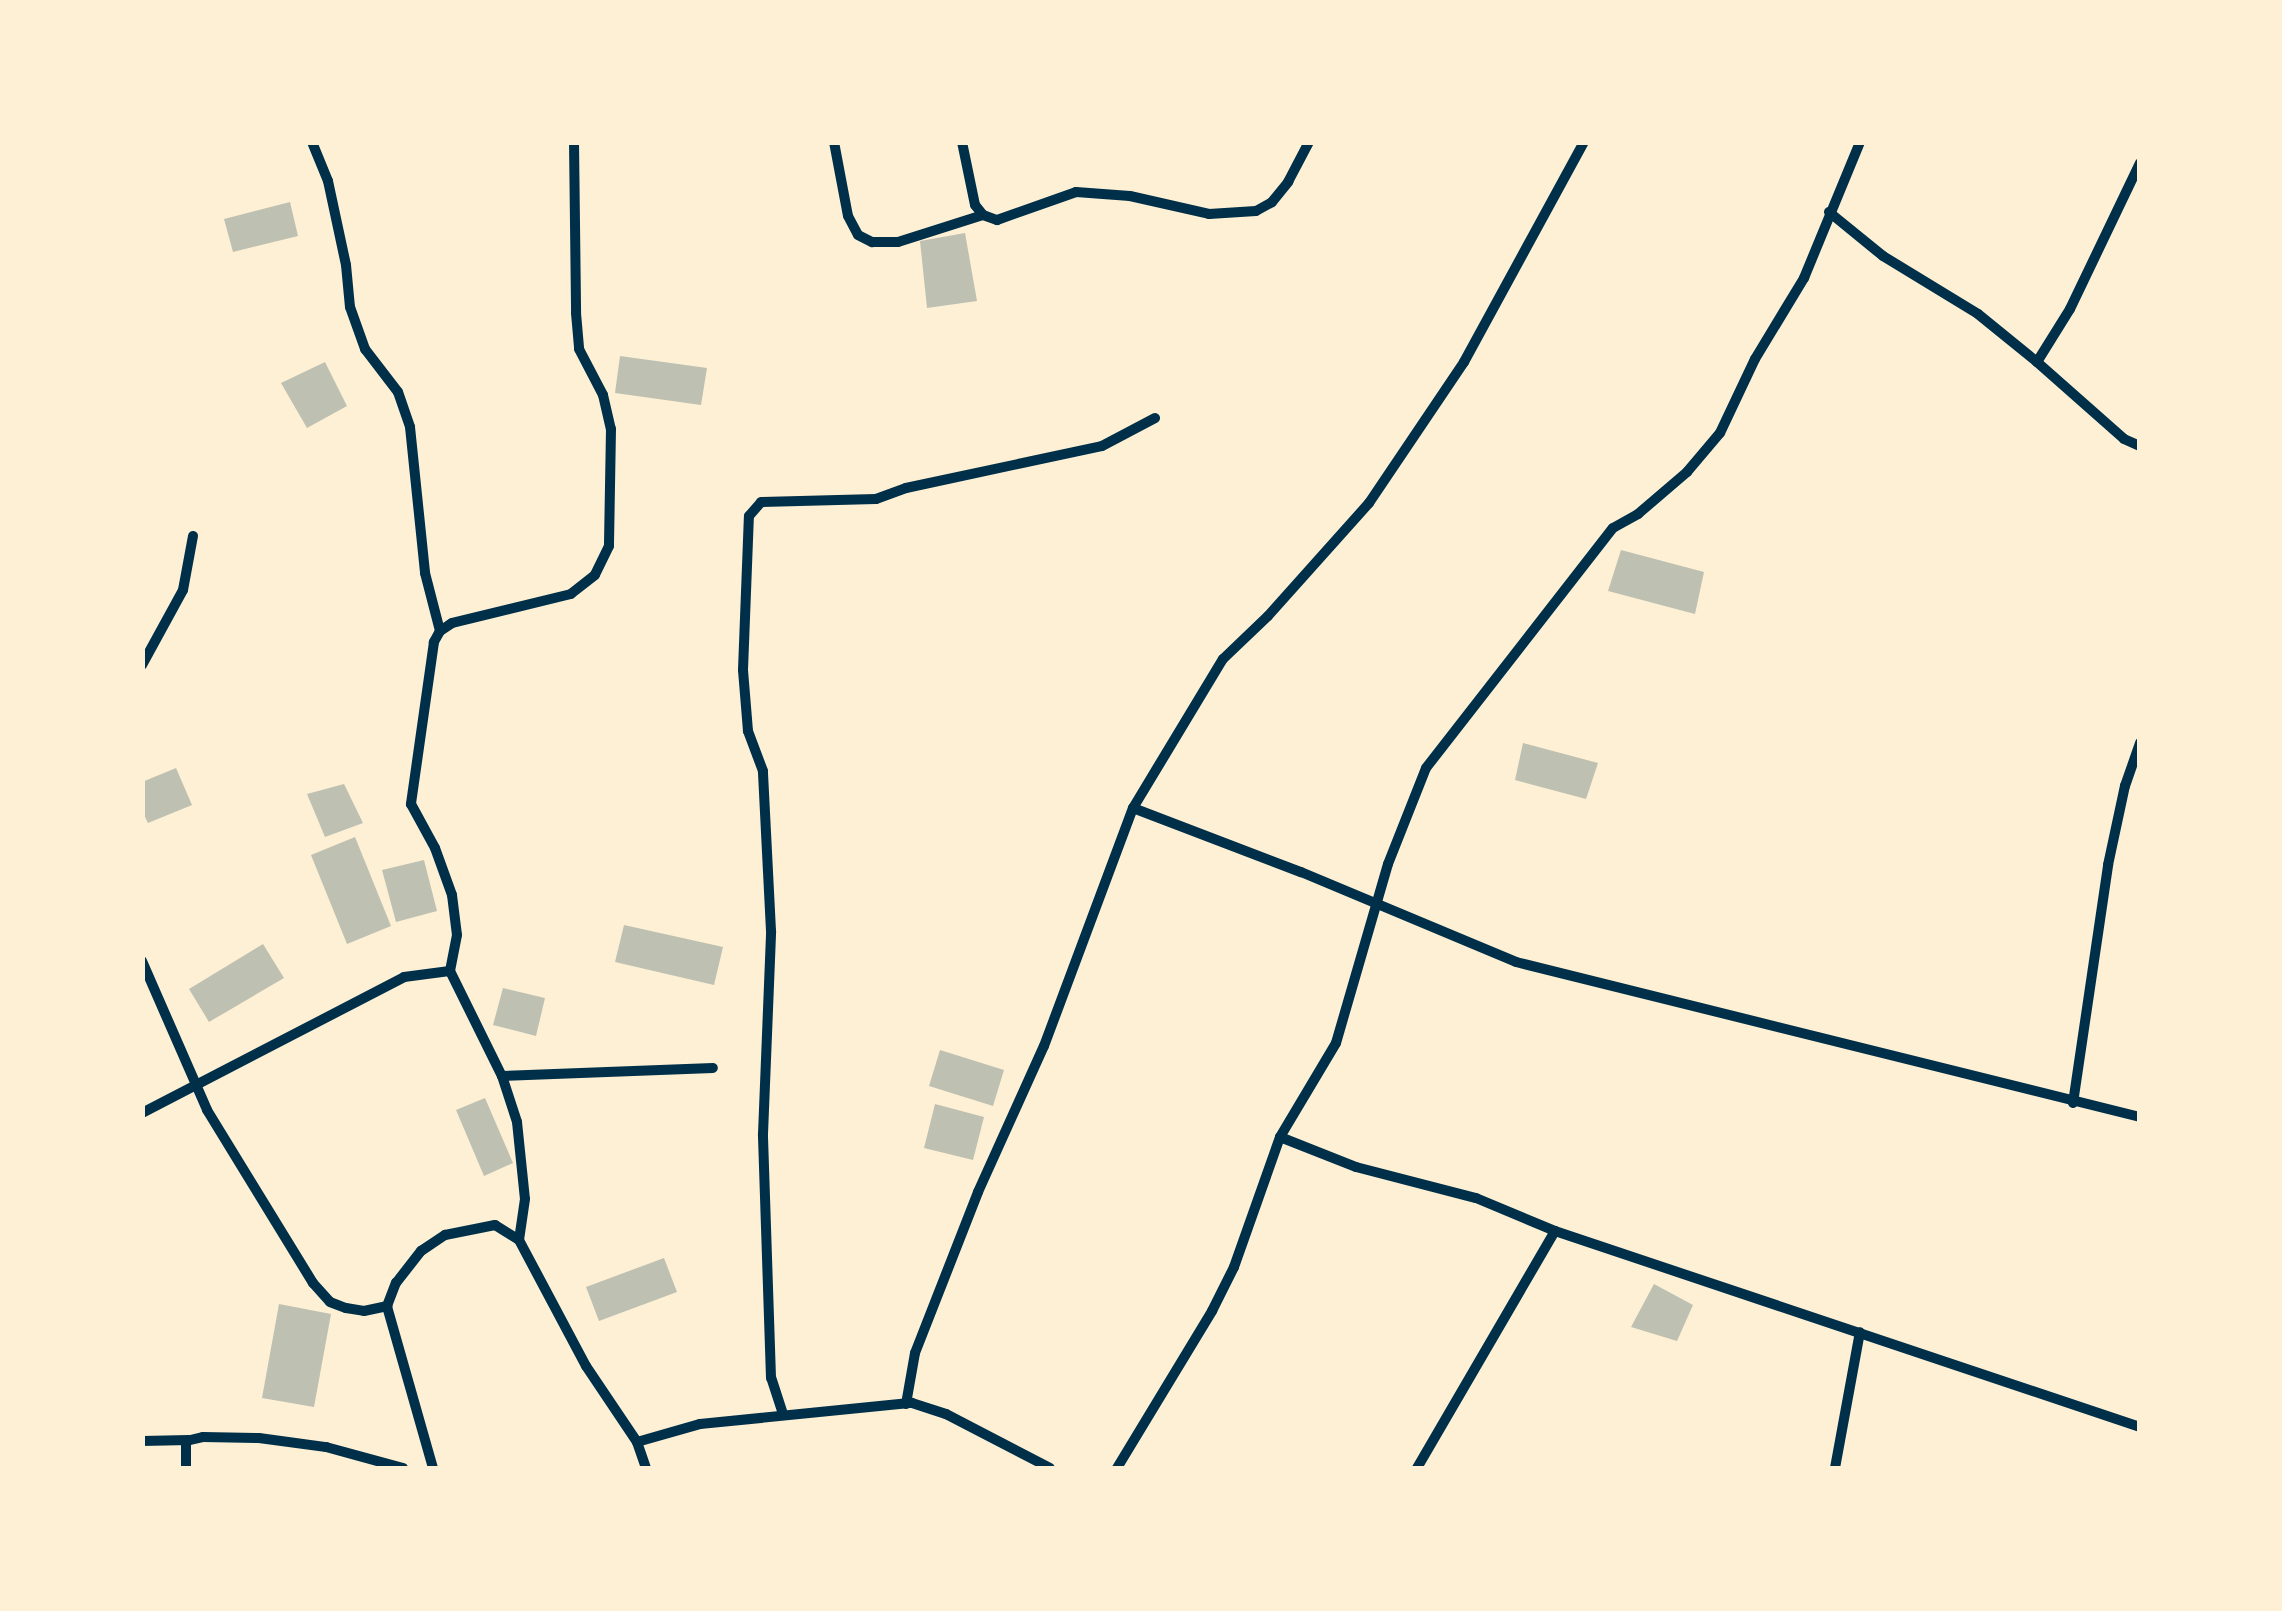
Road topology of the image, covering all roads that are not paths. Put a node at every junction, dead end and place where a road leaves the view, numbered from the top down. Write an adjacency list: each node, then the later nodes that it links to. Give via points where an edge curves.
1 (312, 142): 15 (street, via 328,182 355,322 365,349 398,392 410,428 425,574)
2 (574, 142): 15 (street, via 577,331 611,429 609,546 595,574 571,594)
3 (834, 142): 10 (street, via 858,236 898,242)
4 (962, 142): 10 (street, via 971,191)
5 (1309, 142): 10 (street, via 1272,202 1233,216 1076,192 997,220)
6 (1584, 142): 18 (street, via 1464,362 1370,503 1223,659)
7 (1860, 142): 9 (street)
8 (2140, 163): 11 (street)
9 (1828, 212): 11 (street); 19 (street, via 1804,278 1720,433 1687,472 1614,528 1426,768 1388,864)
10 (983, 214)
11 (2037, 362): 13 (street)
12 (1155, 418): 34 (street, via 1102,446 876,499 761,502 749,516 743,670 748,732 764,788 771,931 764,1172 771,1378)
13 (2140, 446)
14 (193, 536): 16 (street, via 183,590)
15 (440, 631): 21 (street, via 411,804 452,895 457,935)
16 (142, 665)
17 (2140, 743): 25 (street, via 2108,865)
18 (1132, 808): 19 (street); 33 (street, via 1044,1046 915,1354)
19 (1380, 905): 25 (street, via 1553,973); 28 (street, via 1336,1043)
20 (142, 961): 24 (street)
21 (450, 971): 23 (street); 24 (street, via 404,977)
22 (713, 1068): 23 (street)
23 (502, 1076): 30 (street, via 517,1122 525,1199)
24 (196, 1082): 26 (street); 31 (street, via 312,1284 346,1308)
25 (2073, 1103): 27 (street)
26 (142, 1113)
27 (2140, 1118)
28 (1280, 1137): 29 (street, via 1356,1167 1476,1198); 44 (street, via 1227,1282)
29 (1555, 1231): 32 (street); 45 (street)
30 (519, 1240): 31 (street, via 495,1225 444,1235 406,1268); 38 (street, via 586,1366)
31 (387, 1306): 41 (street)
32 (1860, 1332): 35 (street); 46 (street)
33 (906, 1404): 34 (street); 43 (street, via 946,1414)
34 (783, 1414): 38 (street, via 700,1424)
35 (2140, 1428)
36 (190, 1440): 37 (street); 39 (street); 40 (street, via 258,1438)
37 (142, 1441)
38 (637, 1442): 42 (street)
39 (186, 1468)
40 (403, 1468)
41 (432, 1468)
42 (646, 1468)
43 (1050, 1468)
44 (1117, 1468)
45 (1417, 1468)
46 (1835, 1468)

